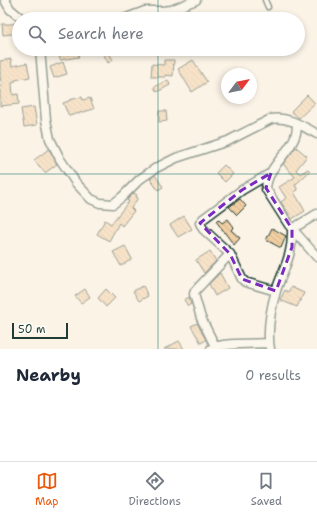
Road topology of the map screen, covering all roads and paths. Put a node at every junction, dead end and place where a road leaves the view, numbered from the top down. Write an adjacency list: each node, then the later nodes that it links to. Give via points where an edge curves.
1 (5, 0): 5 (street)
2 (196, 0): 6 (street, via 171,10)
3 (265, 0): 4 (lane)
4 (268, 7)
5 (14, 12)
6 (142, 12)
7 (41, 56): 8 (street, via 50,139 76,183 91,199 100,203 113,204 140,179 176,158 228,141 271,119 287,119)
8 (297, 124): 9 (street); 10 (street, via 296,137)
9 (317, 134)
10 (271, 172): 12 (street, via 266,189); 13 (street, via 242,190 200,223 203,229)
11 (317, 214): 12 (street)
12 (292, 229): 14 (street); 15 (street, via 292,247)
13 (230, 254): 15 (street, via 242,280); 17 (street, via 194,294)
14 (317, 257)
15 (276, 291): 16 (street)
16 (269, 346): 17 (street)
17 (213, 348)

